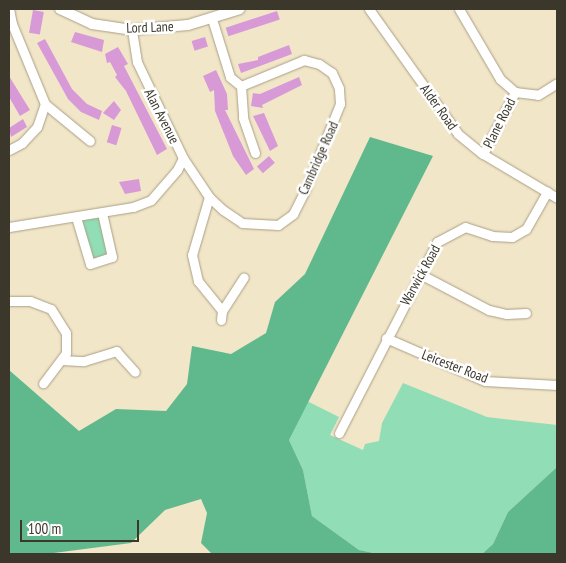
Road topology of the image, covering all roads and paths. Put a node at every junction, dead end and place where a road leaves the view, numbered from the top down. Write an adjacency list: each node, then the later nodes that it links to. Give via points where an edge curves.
1 (9, 9): 11 (street, via 12,24)
2 (60, 9): 7 (street, Lord Lane, via 92,24)
3 (240, 9): 6 (street, Lord Lane)
4 (368, 9): 15 (street, Alder Road, via 458,134)
5 (459, 9): 10 (street, via 500,79)
6 (212, 19): 7 (street, Lord Lane, via 161,29); 9 (street, via 230,77)
7 (132, 30): 16 (street, Alan Avenue, via 137,62)
8 (557, 83): 10 (street, via 538,95)
9 (242, 86): 14 (street, via 243,118); 18 (street, Cambridge Road, via 304,60 319,64 332,73 339,88 336,119 306,188 286,221 278,225 258,226 242,223)
10 (515, 92): 15 (street, Plane Road)
11 (45, 104): 12 (street); 13 (street, via 37,127 22,143)
12 (90, 141)
13 (9, 150)
14 (255, 153)
15 (483, 154): 17 (street, Alder Road)
16 (183, 158): 18 (street, Cambridge Road); 20 (street, Alan Avenue, via 151,200)
17 (547, 192): 19 (street, Alder Road); 23 (street, Warwick Road, via 526,229 512,237 492,236 465,227 437,242)
18 (209, 198): 24 (street, via 192,255 198,281 222,316)
19 (557, 198)
20 (102, 213): 21 (street, Alan Avenue); 21 (street, via 112,257 90,264)
21 (76, 216): 22 (street, Alan Avenue)
22 (9, 227)
23 (420, 274): 26 (street, via 489,310 507,314); 27 (street, Warwick Road)
24 (244, 277)
25 (9, 301): 28 (street, via 30,301 51,309 66,333 66,353)
26 (526, 313)
27 (386, 338): 31 (street, Leicester Road, via 485,381); 32 (street, Warwick Road)
28 (62, 360): 29 (street, via 84,361 116,351); 30 (street)
29 (135, 372)
30 (43, 383)
31 (557, 385)
32 (339, 433)

